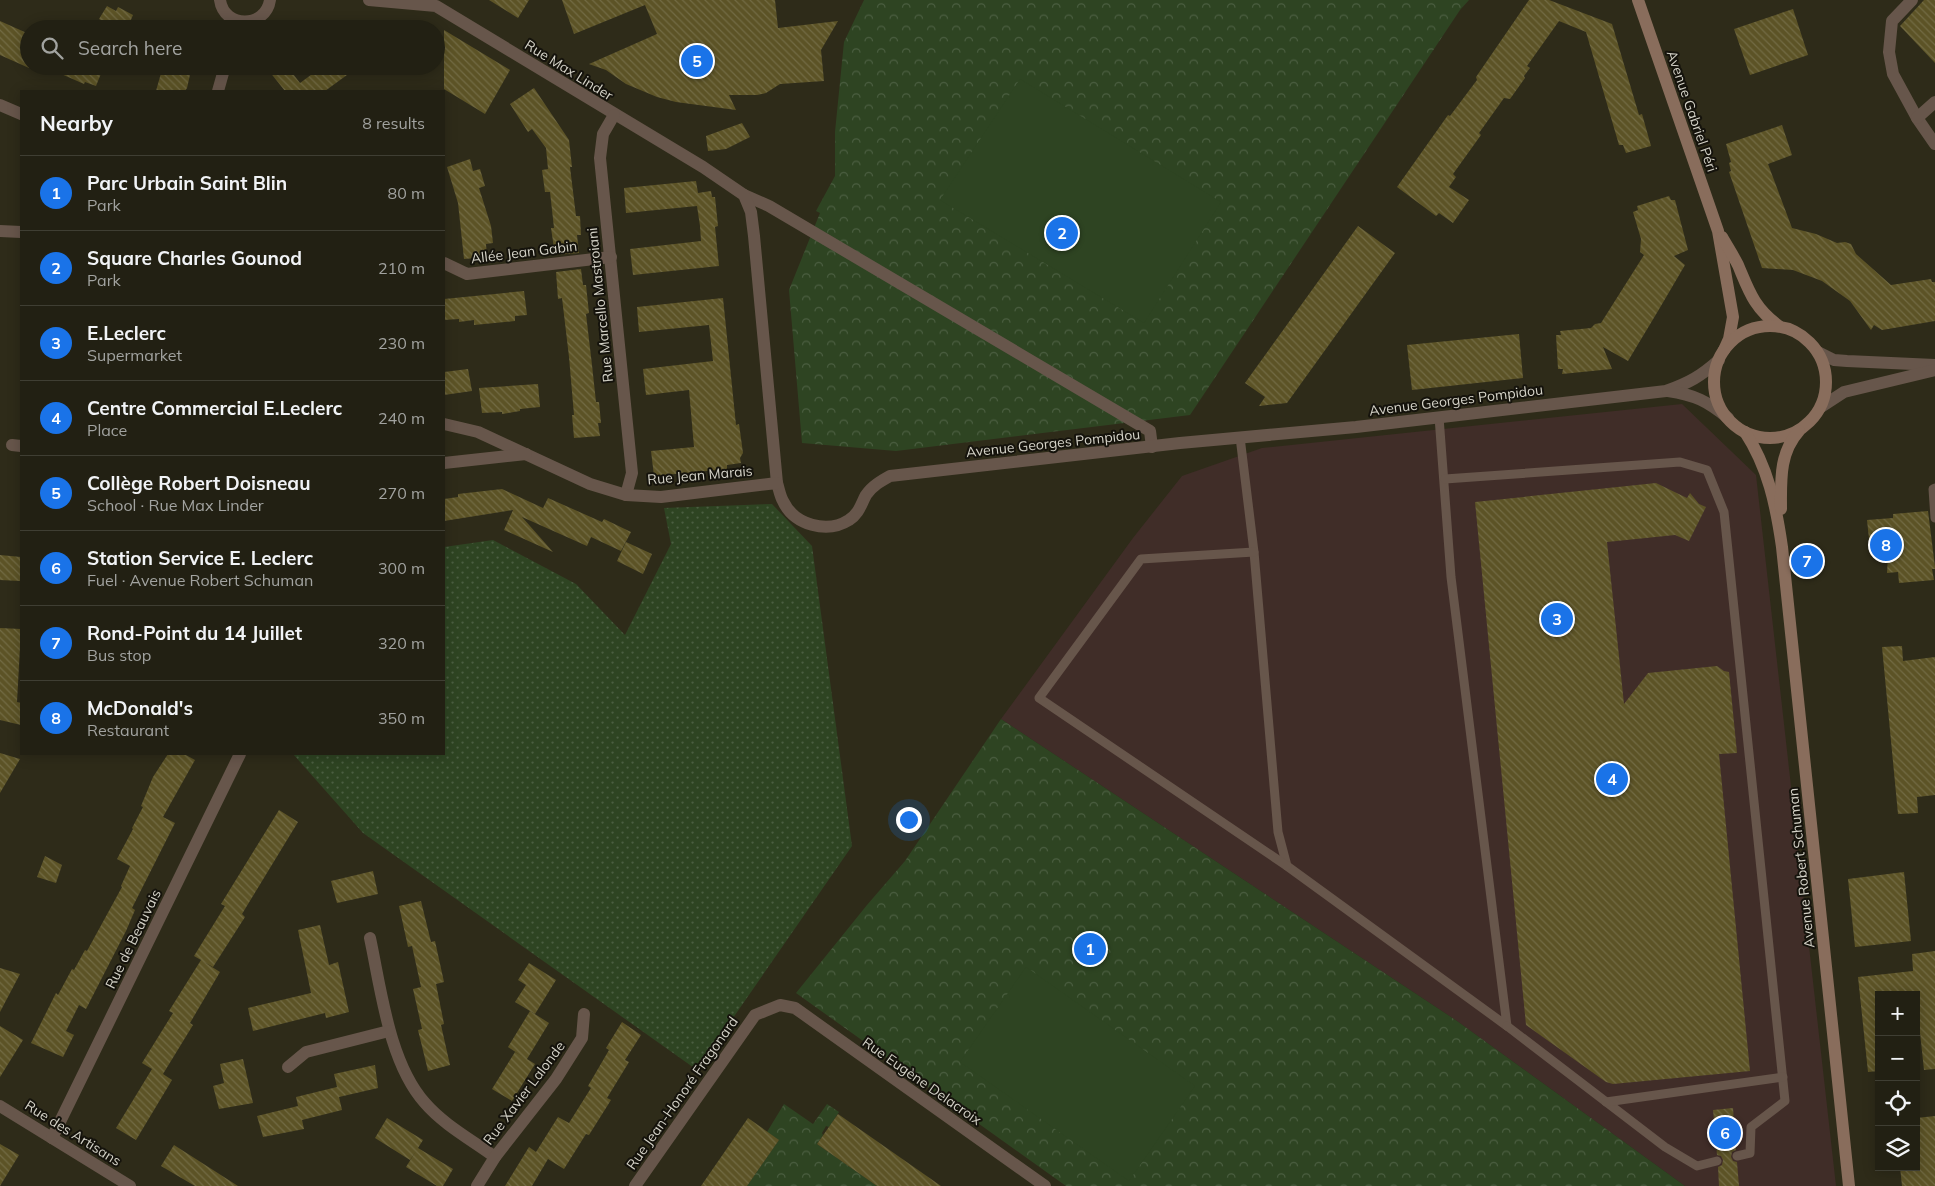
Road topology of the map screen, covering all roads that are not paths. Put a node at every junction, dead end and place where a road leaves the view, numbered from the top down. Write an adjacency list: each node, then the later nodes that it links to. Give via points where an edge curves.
1 (220, 0): 6 (street)
2 (270, 0): 7 (street, via 267,10)
3 (369, 0): 13 (street, Rue Max Linder, via 436,6)
4 (1638, 0): 17 (main road, Avenue Gabriel Péri)
5 (1912, 0): 14 (street, via 1892,21 1889,52 1894,74)
6 (232, 20)
7 (256, 20)
8 (222, 75): 9 (street)
9 (218, 90)
10 (1935, 102): 14 (street)
11 (0, 105): 12 (street)
12 (20, 114)
13 (614, 115): 16 (street, Rue Max Linder); 20 (street, Rue Marcello Mastroiani, via 603,134 600,158)
14 (1918, 118): 15 (street)
15 (1935, 144)
16 (744, 195): 35 (street, Rue Max Linder, via 769,206 1150,431); 39 (street, Avenue Georges Pompidou, via 751,212 754,236)
17 (1718, 231): 22 (main road, Avenue Gabriel Péri, via 1759,309); 24 (main road, Avenue Gabriel Péri, via 1733,318 1732,330)
18 (0, 232): 19 (street)
19 (20, 232)
20 (611, 257): 21 (street, Allée Jean Gabin, via 467,274); 41 (street, Rue Marcello Mastroiani, via 632,473)
21 (445, 263)
22 (1780, 326): 23 (main road, via 1799,333); 24 (main road, via 1750,329 1735,338)
23 (1818, 352): 25 (street, via 1834,360); 28 (main road, via 1826,374 1826,391)
24 (1721, 355): 27 (street, Avenue Georges Pompidou, via 1695,379); 30 (main road, via 1714,382 1716,398)
25 (1935, 365)
26 (1935, 370): 28 (street, via 1844,392)
27 (1666, 391): 29 (street, Avenue Georges Pompidou); 30 (street, Avenue Georges Pompidou, via 1691,394)
28 (1821, 407): 32 (main road, via 1812,421)
29 (1440, 417): 34 (street, Avenue Georges Pompidou); 38 (lane)
30 (1728, 418): 33 (main road)
31 (445, 424): 36 (street, Rue Jean Marais, via 478,432)
32 (1802, 428): 33 (main road, via 1783,437 1766,438); 43 (main road, Avenue Robert Schuman, via 1792,439 1783,460)
33 (1745, 432): 43 (main road, Avenue Robert Schuman, via 1762,460)
34 (1240, 437): 35 (street, Avenue Georges Pompidou); 44 (lane)
35 (1152, 447): 39 (street, Avenue Georges Pompidou, via 890,476 875,484 850,520 833,527 814,526 794,516 783,502)
36 (526, 454): 37 (street); 41 (street, Rue Jean Marais, via 590,484)
37 (445, 463)
38 (1445, 479): 50 (lane, via 1451,577); 53 (lane, via 1680,462 1707,470 1724,512)
39 (777, 483): 41 (street, Rue Jean Marais, via 661,497)
40 (1935, 488): 42 (lane)
41 (626, 495)
42 (1935, 518)
43 (1782, 546): 64 (main road, Avenue Robert Schuman)
44 (1254, 552): 46 (lane, via 1278,832); 46 (lane, via 1141,560 1039,698)
45 (240, 755): 56 (street, Rue de Beauvais)
46 (1287, 866): 50 (lane)
47 (370, 938): 51 (street)
48 (780, 1005): 62 (street, Rue Jean-Honoré Fragonard, via 755,1015); 63 (street, Rue Eugène Delacroix, via 795,1008)
49 (584, 1014): 58 (street, Rue Xavier Lalonde, via 582,1038 556,1079)
50 (1508, 1026): 54 (lane)
51 (389, 1031): 52 (street, via 306,1052); 58 (street, via 410,1082 425,1103)
52 (288, 1067)
53 (1783, 1077): 54 (lane); 57 (lane, via 1786,1101 1751,1128 1750,1153)
54 (1606, 1102): 59 (lane, via 1665,1147 1697,1166)
55 (0, 1106): 56 (street, Rue des Artisans)
56 (52, 1138): 60 (street, Rue des Artisans)
57 (1737, 1156)
58 (495, 1157): 61 (street, Rue Xavier Lalonde)
59 (1717, 1161)
60 (130, 1186)
61 (477, 1186)
62 (635, 1186)
63 (1045, 1186)
64 (1850, 1186)

